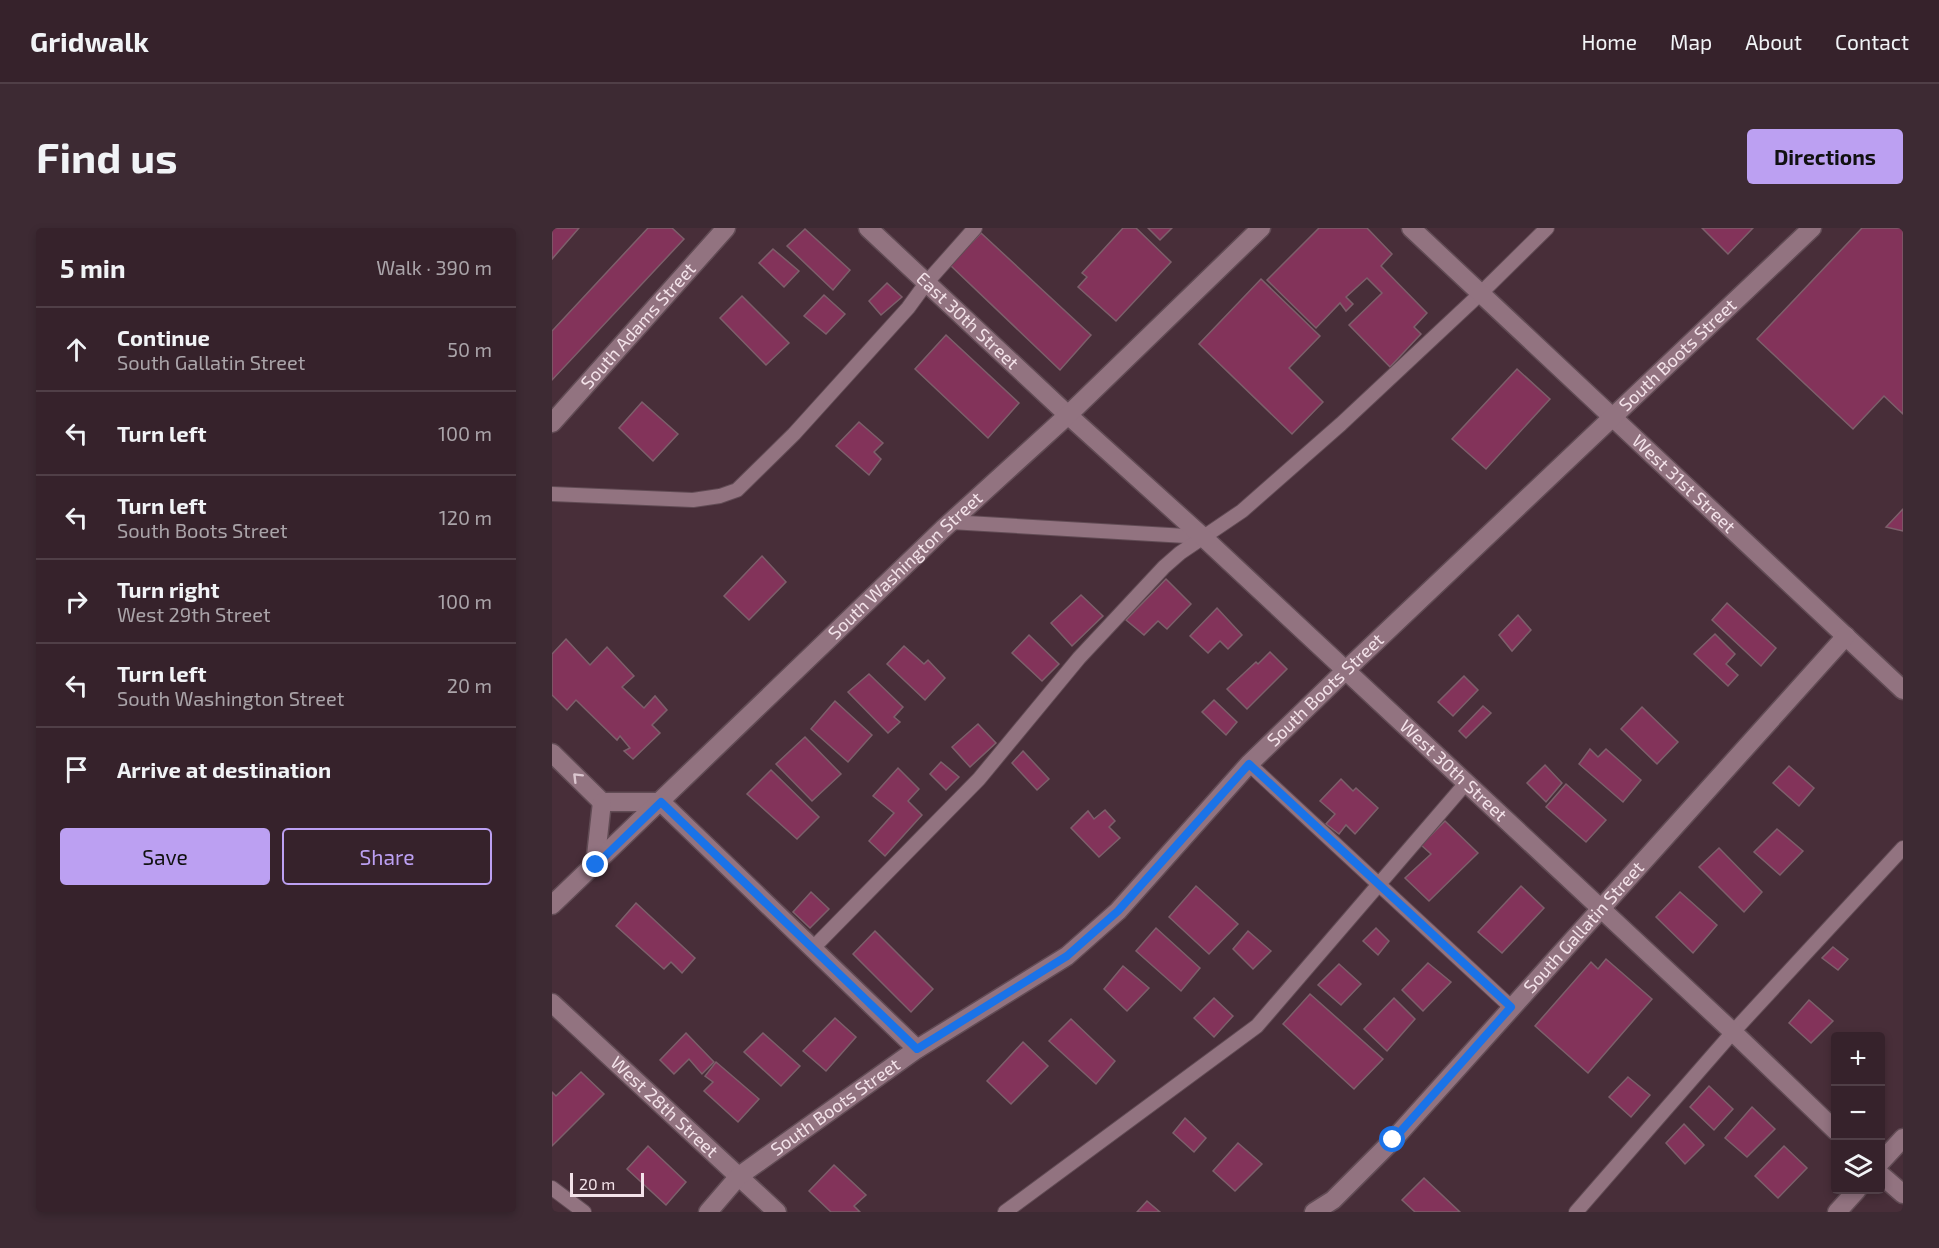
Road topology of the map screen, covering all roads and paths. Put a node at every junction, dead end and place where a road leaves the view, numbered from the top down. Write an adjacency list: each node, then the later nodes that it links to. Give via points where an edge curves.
1 (726, 228): 12 (street, South Adams Street)
2 (868, 228): 8 (street, East 30th Street)
3 (975, 228): 8 (lane)
4 (1261, 228): 10 (street, South Washington Street)
5 (1411, 228): 9 (street, West 31st Street)
6 (1547, 228): 9 (lane)
7 (1812, 228): 11 (street, South Boots Street)
8 (927, 282): 10 (street, East 30th Street); 13 (lane, via 794,434 737,490 693,500)
9 (1480, 294): 11 (street, West 31st Street); 15 (lane, via 1242,511)
10 (1068, 415): 14 (street, South Washington Street); 15 (street, West 30th Street)
11 (1612, 417): 16 (street, West 31st Street); 17 (street, South Boots Street)
12 (552, 423)
13 (552, 494)
14 (950, 522): 15 (lane); 23 (street, South Washington Street)
15 (1203, 537): 17 (street, West 30th Street); 29 (lane, via 1164,567 1079,658 979,779)
16 (1846, 636): 18 (street, West 31st Street); 28 (street, South Gallatin Street)
17 (1346, 670): 20 (street, South Boots Street); 21 (street, West 30th Street)
18 (1903, 690)
19 (552, 753): 22 (street, one-way to 19)
20 (1249, 764): 26 (lane); 33 (street, South Boots Street, via 1118,911 1067,956)
21 (1466, 783): 26 (lane); 28 (street, West 30th Street)
22 (602, 802): 23 (street); 25 (street)
23 (661, 802): 25 (street, South Washington Street); 29 (street)
24 (1903, 848): 32 (lane)
25 (596, 865): 27 (street, South Washington Street)
26 (1379, 885): 31 (lane); 45 (lane, via 1257,1026)
27 (552, 905)
28 (1600, 908): 31 (street, South Gallatin Street); 32 (street, West 30th Street)
29 (813, 948): 33 (street)
30 (552, 1003): 37 (street, West 28th Street)
31 (1511, 1007): 46 (street, South Gallatin Street, via 1393,1140 1333,1200)
32 (1733, 1032): 34 (street, West 30th Street); 47 (lane)
33 (917, 1049): 37 (street, South Boots Street)
34 (1831, 1126)
35 (1903, 1138): 36 (street)
36 (1885, 1158)
37 (739, 1176): 43 (street, South Boots Street); 44 (street, West 28th Street)
38 (1885, 1178): 41 (street)
39 (552, 1188): 42 (lane)
40 (1853, 1194): 48 (street)
41 (1903, 1194)
42 (584, 1212)
43 (708, 1212)
44 (777, 1212)
45 (1005, 1212)
46 (1314, 1212)
47 (1576, 1212)
48 (1837, 1212)

